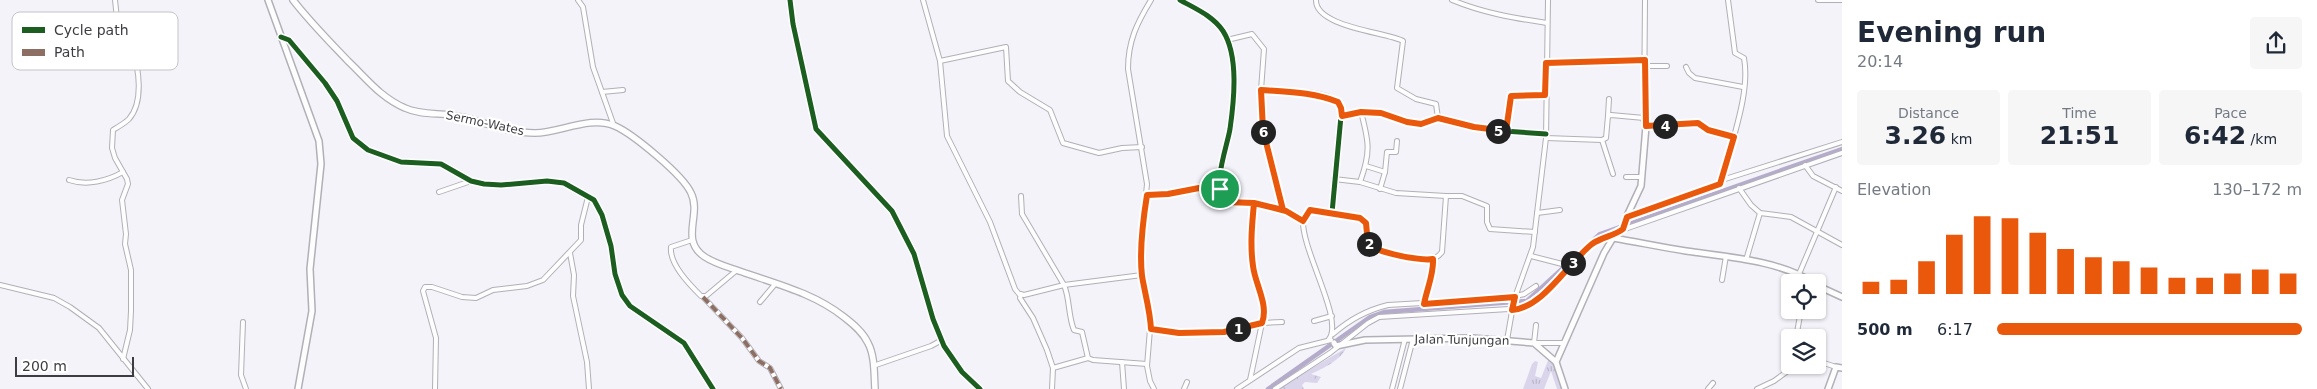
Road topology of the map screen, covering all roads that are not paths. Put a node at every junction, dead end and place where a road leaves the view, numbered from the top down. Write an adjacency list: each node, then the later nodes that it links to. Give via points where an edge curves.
1 (268, 0): 16 (street)
2 (293, 0): 36 (main road, Sermo-Wates, via 315,28 379,92 406,109 452,114 522,132 536,133 591,123)
3 (578, 0): 28 (street, via 583,7)
4 (790, 0): 117 (street, via 816,129 892,211 914,254)
5 (923, 0): 19 (street)
6 (1151, 0): 44 (street, via 1133,31 1128,51 1130,92)
7 (1180, 0): 17 (street, via 1209,16)
8 (1316, 0): 34 (street, via 1318,8 1334,20 1357,30 1403,41 1396,88 1416,99 1436,104)
9 (1452, 0): 15 (street, via 1472,9)
10 (1548, 0): 15 (street)
11 (1645, 0): 18 (street)
12 (1728, 0): 25 (street, via 1735,53 1744,58 1746,77)
13 (1818, 0): 14 (street)
14 (1842, 0)
15 (1547, 23): 20 (street)
16 (281, 36): 58 (street, via 289,40 326,83 353,138 362,148 401,162 441,164); 138 (street, via 319,141 320,164 310,269 312,311)
17 (1227, 40): 27 (street, via 1252,34 1264,49); 62 (street, via 1233,59 1233,86)
18 (1645, 60): 20 (street); 21 (street)
19 (940, 61): 44 (street, via 1006,47 1008,81 1050,110 1063,143 1098,153); 100 (street, via 947,136 990,222 1015,288)
20 (1546, 63): 29 (street)
21 (1645, 66): 22 (street); 35 (street)
22 (1667, 66)
23 (1686, 66): 25 (street, via 1696,78)
24 (138, 70): 50 (street, via 135,106 129,118 113,130 112,148)
25 (1743, 87): 40 (street)
26 (623, 90): 28 (street)
27 (1261, 90): 32 (street, via 1318,95 1338,102); 73 (street, via 1263,130)
28 (602, 92): 36 (street)
29 (1545, 95): 38 (street, via 1511,96); 39 (street)
30 (1609, 99): 33 (street)
31 (1361, 112): 32 (street); 34 (street, via 1381,113 1414,124 1427,124); 49 (street, via 1368,143)
32 (1342, 116): 55 (street)
33 (1608, 116): 35 (street); 41 (street, via 1606,138)
34 (1438, 118): 38 (street)
35 (1644, 118): 37 (street)
36 (614, 126): 83 (main road, Sermo-Wates, via 657,156 691,192 694,210)
37 (1646, 126): 40 (street, via 1698,123 1708,130); 54 (street)
38 (1506, 131): 39 (street)
39 (1546, 136): 41 (street); 77 (street)
40 (1734, 137): 57 (street)
41 (1602, 140): 52 (street)
42 (1397, 141): 51 (street, via 1396,152 1387,152)
43 (1842, 142): 46 (street)
44 (1142, 147): 66 (street)
45 (1842, 153): 48 (street)
46 (1794, 157): 47 (street); 57 (street)
47 (1798, 165): 48 (street); 61 (street)
48 (1805, 165): 60 (street, via 1814,176)
49 (1366, 166): 51 (street); 59 (street)
50 (123, 172): 56 (street, via 100,181); 123 (street, via 128,184 122,200 125,244 131,270 130,330)
51 (1385, 172): 63 (street)
52 (1613, 174)
53 (1626, 177): 54 (street)
54 (1642, 177): 79 (street, via 1640,191)
55 (1334, 179): 59 (street); 76 (street)
56 (69, 180)
57 (1722, 180): 70 (street, via 1719,185)
58 (471, 181): 65 (street); 69 (street, via 501,185 546,181 564,183)
59 (1360, 182): 63 (street)
60 (1836, 187): 64 (street); 81 (street)
61 (1739, 188): 72 (street); 75 (street, via 1750,205)
62 (1220, 189): 66 (street, via 1199,188); 71 (street, via 1225,202)
63 (1380, 189): 68 (street)
64 (1842, 191)
65 (439, 192)
66 (1147, 195): 93 (street)
67 (1021, 196): 97 (street, via 1022,214)
68 (1446, 196): 80 (street, via 1462,196 1487,206 1490,229); 88 (street, via 1444,248)
69 (588, 198): 85 (street, via 581,240); 141 (street, via 598,205 602,215 622,295 630,306 684,343)
70 (1682, 200): 72 (street); 79 (street)
71 (1254, 203): 73 (street); 111 (street, via 1251,237 1253,266 1265,314)
72 (1685, 207): 79 (street)
73 (1283, 210): 78 (street)
74 (1560, 210): 77 (street)
75 (1760, 212): 81 (street, via 1791,217); 89 (street)
76 (1332, 213): 78 (street, via 1308,211); 88 (street, via 1364,219 1368,244 1372,247)
77 (1537, 213): 80 (street)
78 (1303, 221): 107 (street, via 1306,246)
79 (1625, 225): 82 (street); 90 (street, via 1590,246)
80 (1535, 232): 86 (street)
81 (1818, 232): 84 (street); 92 (street)
82 (1613, 238): 87 (street); 121 (street)
83 (692, 240): 91 (main road, via 705,257); 101 (street, via 670,250 691,286)
84 (1842, 245)
85 (570, 253): 139 (street, via 543,280 527,286 493,290 476,298 425,287 423,291 436,338); 140 (street, via 573,296 587,362)
86 (1531, 256): 90 (street); 102 (street)
87 (1726, 256): 89 (street); 94 (street)
88 (1433, 259): 105 (street, via 1434,270)
89 (1746, 260): 92 (street)
90 (1569, 266): 106 (street, via 1532,304)
91 (737, 270): 95 (main road); 101 (street)
92 (1799, 274)
93 (1142, 275): 97 (street); 113 (street)
94 (1722, 280)
95 (776, 283): 104 (street); 128 (main road, via 816,298 854,326 868,341)
96 (0, 285): 123 (street, via 54,298 70,307 99,328)
97 (1064, 285): 100 (street); 122 (street, via 1072,324 1074,330 1082,332)
98 (1536, 286): 102 (street)
99 (1826, 290): 103 (street)
100 (1022, 294): 130 (street, via 1020,298 1040,331)
101 (703, 297): 142 (street, via 759,361 770,368)
102 (1515, 298): 105 (street); 106 (street)
103 (1842, 298)
104 (760, 302)
105 (1424, 304): 114 (street, via 1372,309)
106 (1512, 309): 118 (street); 119 (street, via 1379,317)
107 (1332, 316): 108 (street); 114 (street)
108 (1314, 321)
109 (243, 322): 137 (street, via 241,375)
110 (1282, 322): 111 (street)
111 (1262, 323): 113 (street, via 1224,332 1179,333); 133 (street)
112 (1536, 325): 120 (street)
113 (1151, 329): 127 (street)
114 (1333, 334): 119 (street)
115 (1412, 338): 116 (street, Jalan Tunjungan); 118 (street, Jalan Tunjungan); 152 (street)
116 (1405, 339): 119 (street, Jalan Tunjungan); 151 (street)
117 (942, 340): 128 (street); 144 (street, via 962,372)
118 (1507, 340): 120 (street, Jalan Tunjungan)
119 (1332, 342): 133 (street, via 1299,348); 150 (street, via 1330,352)
120 (1534, 343): 121 (street); 125 (street)
121 (1564, 343): 125 (street)
122 (1088, 358): 124 (street); 130 (street)
123 (123, 360): 136 (street)
124 (1122, 362): 127 (street); 146 (street)
125 (1556, 362): 153 (street)
126 (1826, 363): 129 (street)
127 (1147, 364): 147 (street)
128 (873, 366): 143 (main road)
129 (1836, 366): 131 (street); 156 (street)
130 (1053, 368): 145 (street)
131 (1842, 368)
132 (1783, 374): 155 (street)
133 (1250, 380): 149 (street)
134 (1187, 382): 148 (street)
135 (1713, 383): 154 (street)
136 (148, 389)
137 (246, 389)
138 (298, 389)
139 (435, 389)
140 (589, 389)
141 (713, 389)
142 (781, 389)
143 (875, 389)
144 (980, 389)
145 (1052, 389)
146 (1124, 389)
147 (1154, 389)
148 (1184, 389)
149 (1237, 389)
150 (1275, 389)
151 (1392, 389)
152 (1400, 389)
153 (1565, 389)
154 (1708, 389)
155 (1757, 389)
156 (1828, 389)

